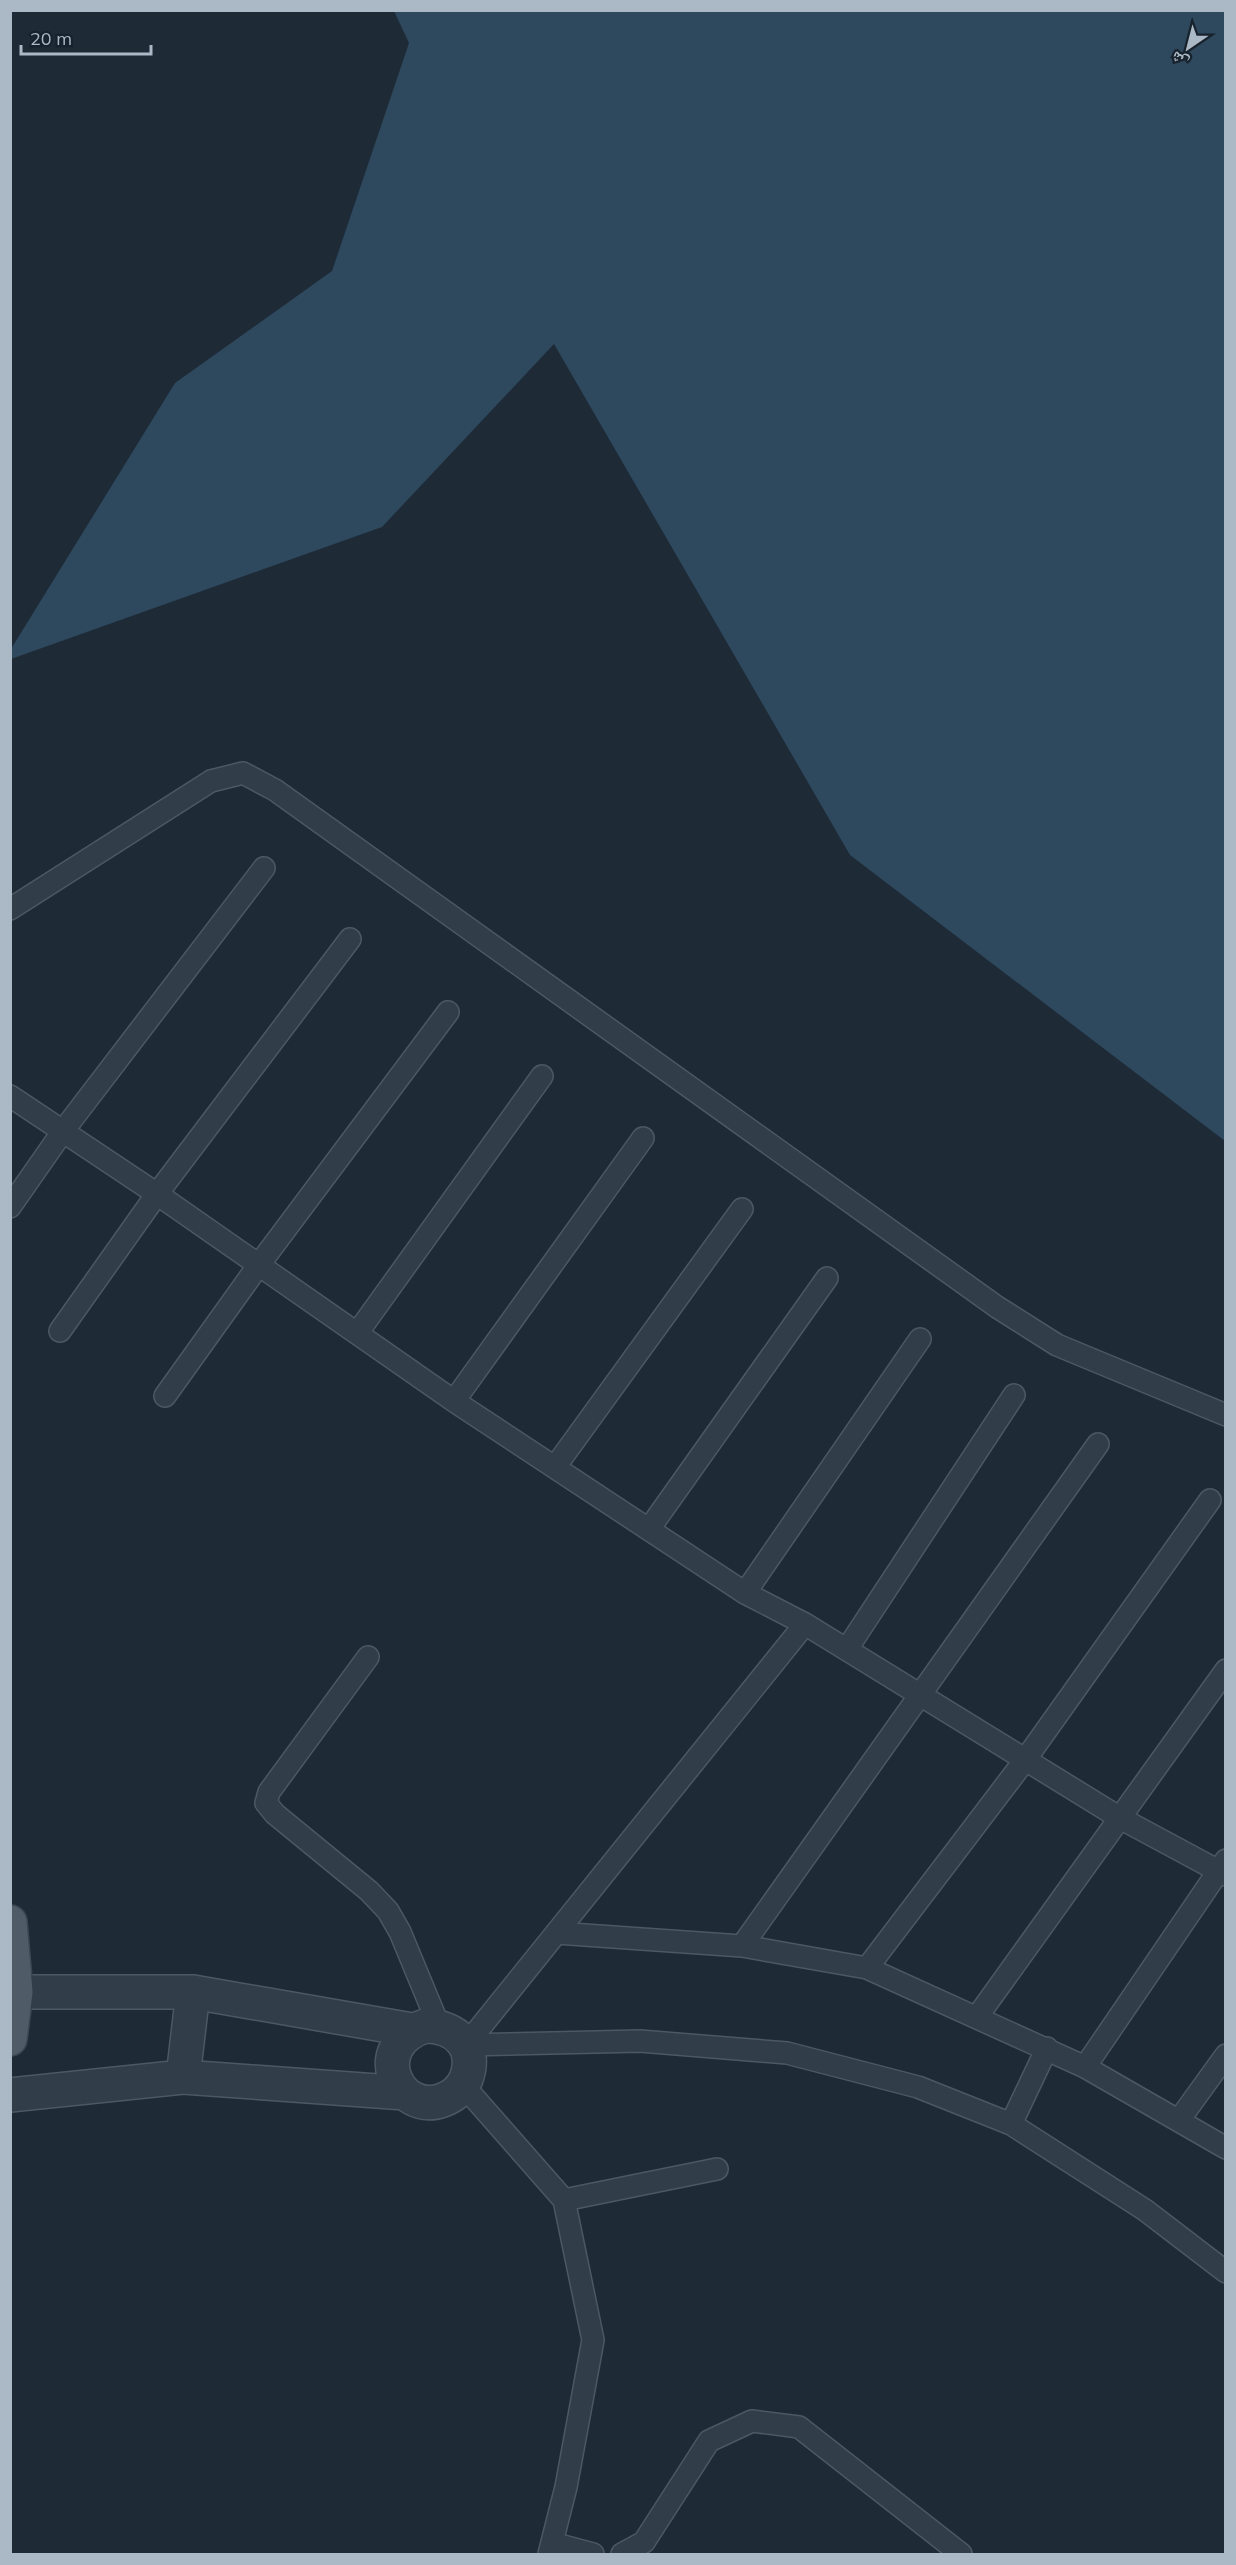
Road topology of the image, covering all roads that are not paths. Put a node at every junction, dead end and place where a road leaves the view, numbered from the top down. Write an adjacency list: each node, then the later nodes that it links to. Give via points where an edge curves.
1 (264, 868): 7 (lane)
2 (10, 909): 20 (lane, via 211,781 243,773 275,790 997,1307 1058,1345)
3 (350, 939): 9 (lane)
4 (448, 1012): 12 (lane)
5 (542, 1076): 15 (lane)
6 (10, 1096): 7 (lane)
7 (63, 1131): 9 (lane); 10 (lane)
8 (643, 1138): 19 (lane)
9 (157, 1194): 12 (lane); 14 (lane)
10 (10, 1207)
11 (742, 1209): 22 (lane)
12 (258, 1266): 15 (lane); 18 (lane)
13 (827, 1278): 24 (lane)
14 (60, 1331)
15 (358, 1332): 19 (lane)
16 (920, 1339): 25 (lane)
17 (1014, 1395): 27 (lane)
18 (165, 1396)
19 (454, 1401): 22 (lane)
20 (1226, 1415)
21 (1098, 1444): 30 (lane)
22 (555, 1467): 24 (lane)
23 (1210, 1500): 31 (lane)
24 (649, 1529): 25 (lane)
25 (745, 1593): 26 (lane)
26 (805, 1623): 27 (lane); 35 (lane)
27 (847, 1649): 30 (lane)
28 (368, 1658): 41 (lane, via 269,1792 266,1803 388,1911 400,1932)
29 (1226, 1670): 32 (lane)
30 (919, 1694): 31 (lane); 36 (lane)
31 (1025, 1760): 32 (lane); 37 (lane)
32 (1120, 1818): 33 (lane); 40 (lane)
33 (1223, 1869): 46 (lane)
34 (10, 1922): 38 (main road)
35 (556, 1933): 36 (lane); 43 (lane)
36 (742, 1946): 37 (lane)
37 (867, 1968): 40 (lane)
38 (16, 1992): 39 (street); 42 (main road)
39 (193, 1992): 41 (street); 47 (street)
40 (977, 2018): 44 (lane)
41 (426, 2028): 43 (street, via 453,2032); 49 (street, via 401,2038 394,2050 395,2080)
42 (10, 2039)
43 (466, 2045): 48 (street, via 469,2071); 52 (lane, via 640,2041 787,2053 918,2087)
44 (1047, 2048): 46 (lane); 52 (lane)
45 (1226, 2055): 51 (lane)
46 (1085, 2067): 51 (lane)
47 (183, 2077): 49 (street); 50 (street)
48 (463, 2085): 49 (street, via 453,2097 437,2102 420,2101); 55 (lane)
49 (405, 2093)
50 (10, 2095)
51 (1179, 2120): 53 (lane)
52 (1011, 2124): 56 (lane, via 1145,2210)
53 (1226, 2148)
54 (717, 2169): 55 (lane)
55 (564, 2200): 57 (lane, via 593,2340)
56 (1226, 2272)
57 (551, 2549): 58 (lane)
58 (593, 2554)
59 (622, 2554): 60 (lane, via 644,2542 709,2441 752,2421 799,2427)
60 (961, 2554)

